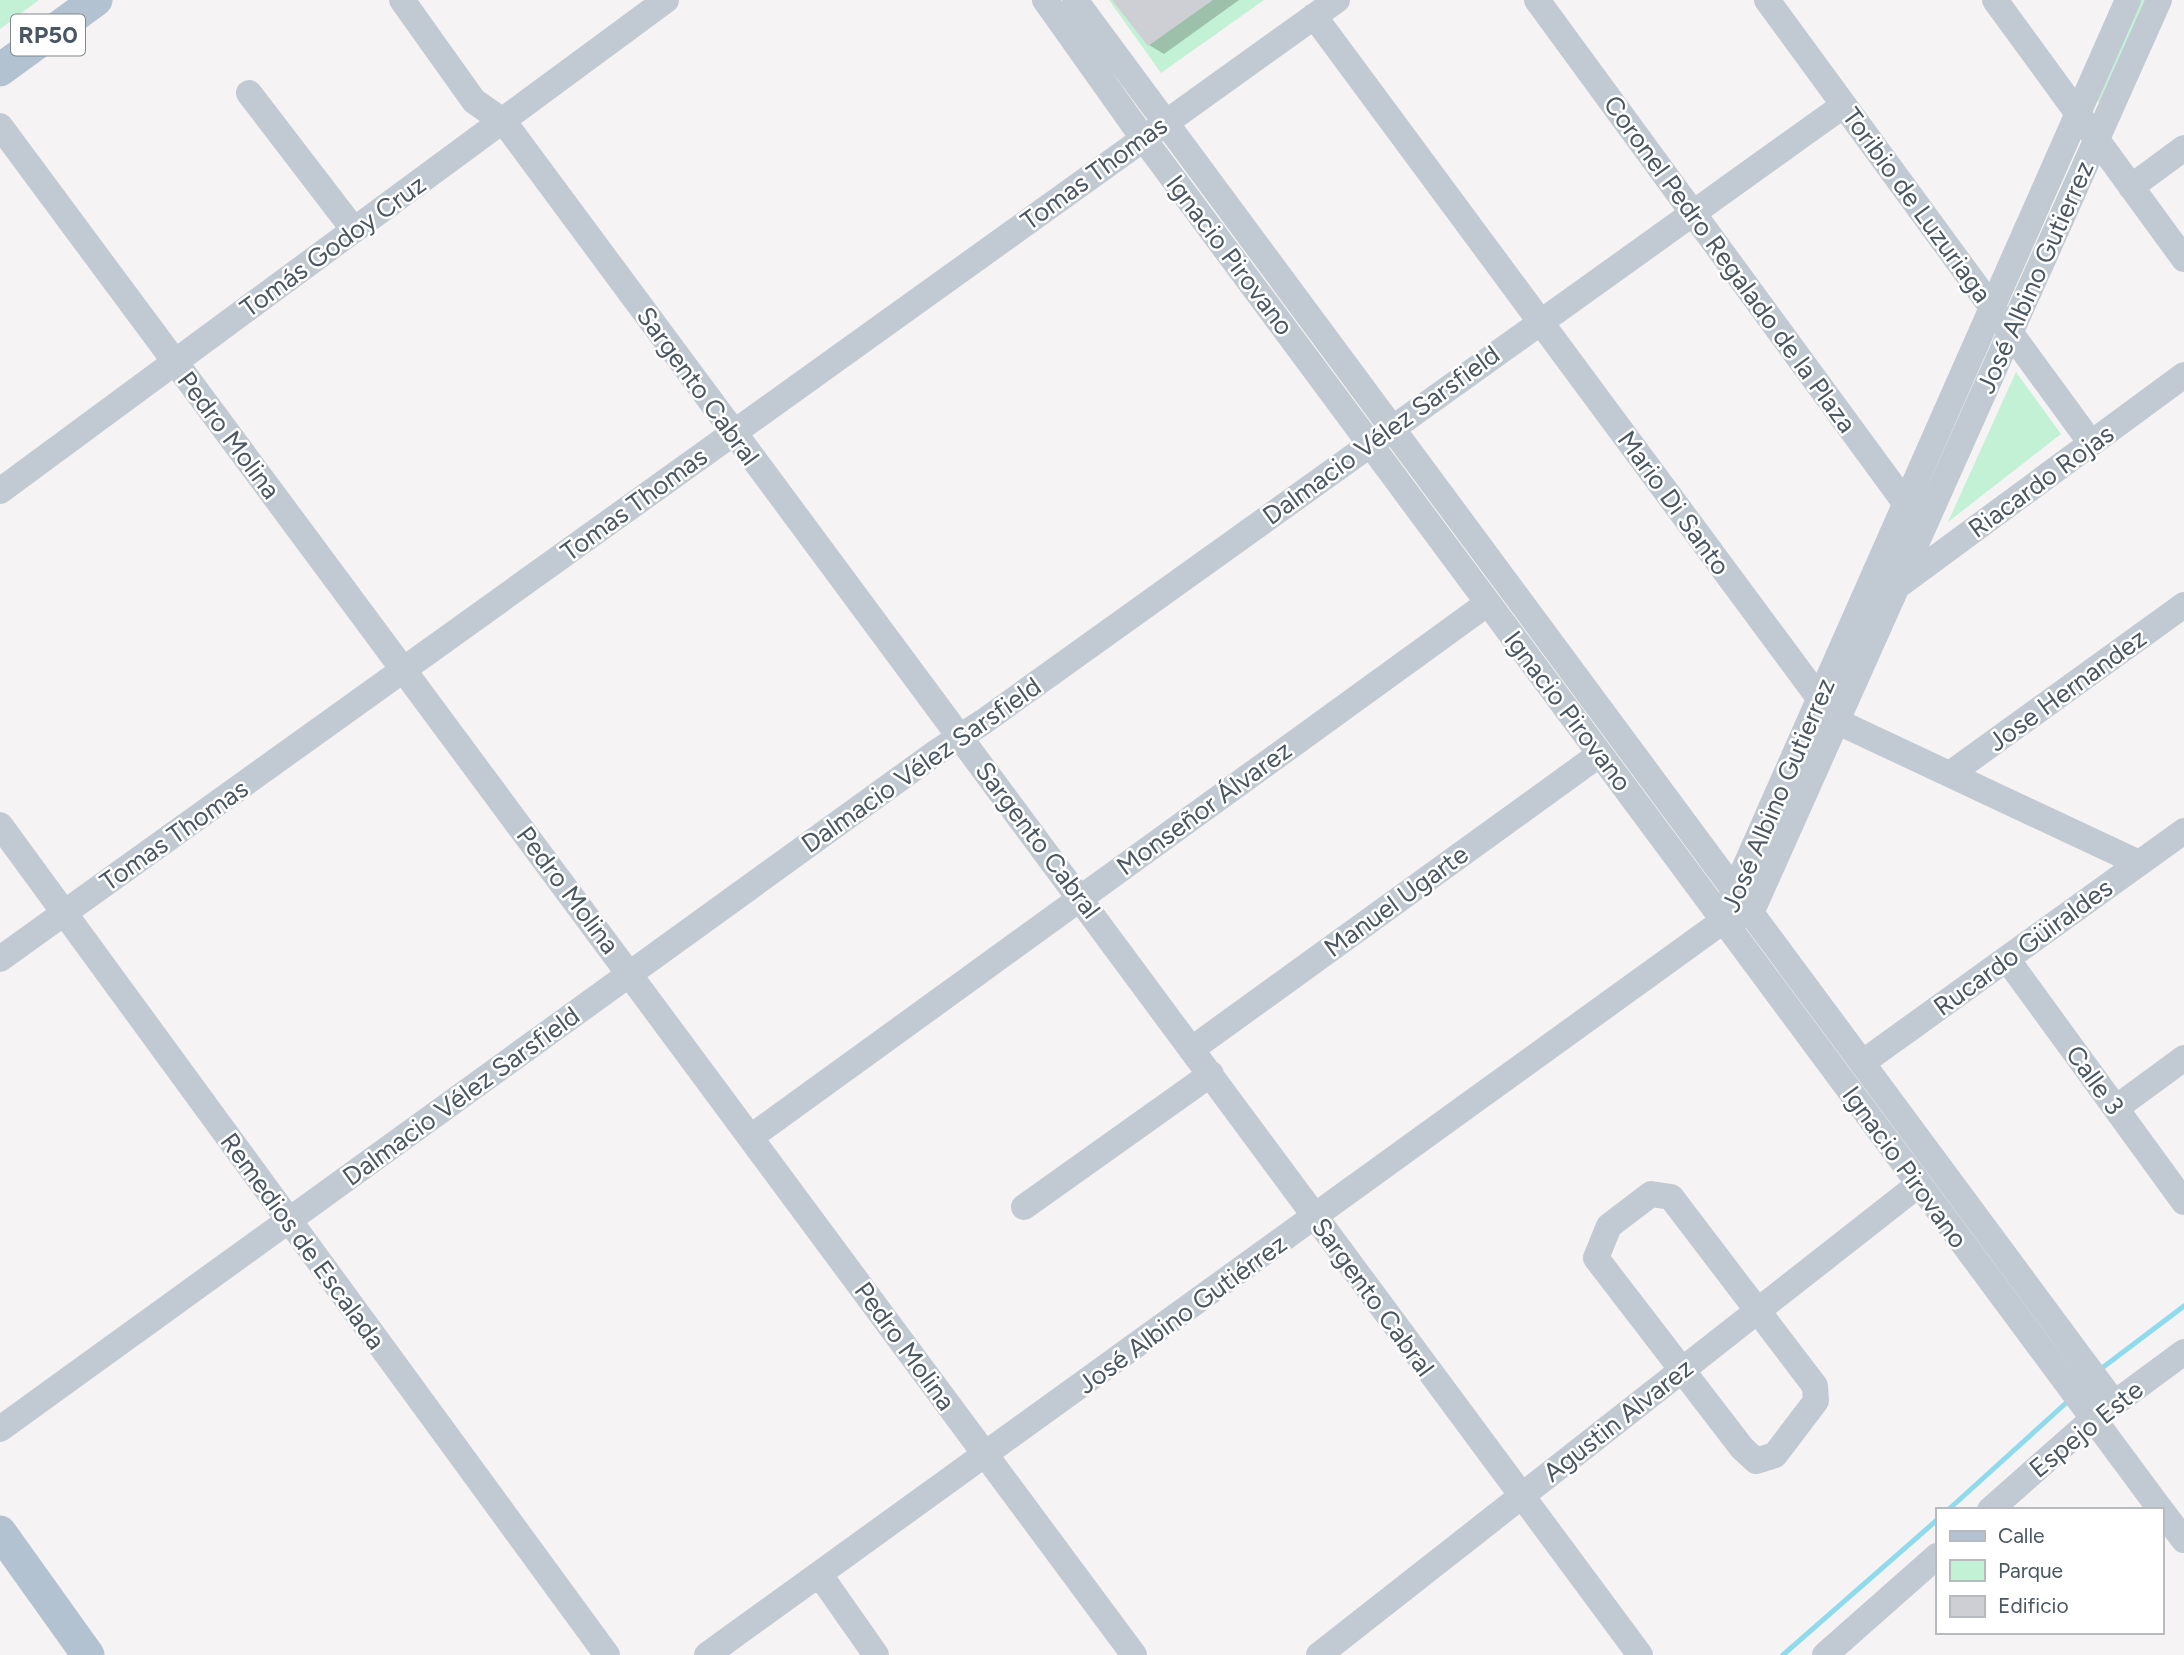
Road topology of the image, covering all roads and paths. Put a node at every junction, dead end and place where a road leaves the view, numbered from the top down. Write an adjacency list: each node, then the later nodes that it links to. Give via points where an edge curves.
1 (96, 0): 13 (main road, RP50)
2 (402, 0): 17 (street, Sargento Cabral, via 474,101)
3 (666, 0): 17 (street, Tomás Godoy Cruz)
4 (1045, 0): 20 (street, Ignacio Pirovano)
5 (1075, 0): 18 (street, Ignacio Pirovano)
6 (1337, 0): 12 (street, Tomas Thomas)
7 (1537, 0): 24 (street, Coronel Pedro Regalado de la Plaza)
8 (1768, 0): 15 (street, Toribio de Luzuriaga)
9 (1995, 0): 16 (street)
10 (2128, 0): 16 (street, José Albino Gutierrez)
11 (2159, 0): 21 (street, José Albino Gutierrez)
12 (1314, 16): 18 (street, Tomas Thomas); 28 (street, Mario Di Santo)
13 (0, 70)
14 (249, 93): 25 (street)
15 (1844, 105): 24 (street, Dalmacio Vélez Sarsfield); 27 (street, Toribio de Luzuriaga)
16 (2078, 113): 21 (street); 27 (street, José Albino Gutierrez)
17 (504, 122): 25 (street, Tomás Godoy Cruz); 33 (street, Sargento Cabral)
18 (1165, 122): 20 (street, Tomas Thomas); 32 (street, Ignacio Pirovano)
19 (0, 126): 30 (street, Pedro Molina)
20 (1143, 138): 33 (street, Tomas Thomas); 34 (street, Ignacio Pirovano)
21 (2097, 139): 23 (street); 29 (street, José Albino Gutierrez)
22 (2184, 148): 23 (street)
23 (2131, 187): 26 (street)
24 (1692, 212): 28 (street, Dalmacio Vélez Sarsfield); 37 (street, Coronel Pedro Regalado de la Plaza)
25 (354, 229): 30 (street, Tomás Godoy Cruz)
26 (2184, 259)
27 (1992, 307): 29 (street, Toribio de Luzuriaga); 37 (street, José Albino Gutierrez)
28 (1540, 321): 32 (street, Dalmacio Vélez Sarsfield); 43 (street, Mario Di Santo)
29 (2011, 333): 35 (street, Toribio de Luzuriaga); 38 (street, José Albino Gutierrez)
30 (174, 363): 36 (street, Tomás Godoy Cruz); 42 (street, Pedro Molina)
31 (2184, 375): 35 (street, Riacardo Rojas)
32 (1391, 427): 34 (street, Dalmacio Vélez Sarsfield); 51 (street, Ignacio Pirovano)
33 (732, 433): 42 (street, Tomas Thomas); 45 (street, Sargento Cabral)
34 (1369, 443): 40 (street, Ignacio Pirovano); 45 (street, Dalmacio Vélez Sarsfield)
35 (2091, 443): 39 (street, Riacardo Rojas)
36 (0, 491)
37 (1904, 503): 38 (street, Coronel Pedro Regalado de la Plaza); 43 (street, José Albino Gutierrez)
38 (1924, 527): 39 (street, José Albino Gutierrez)
39 (1898, 586): 44 (street, José Albino Gutierrez)
40 (1488, 603): 46 (street, Ignacio Pirovano); 52 (street, Monseñor Álvarez)
41 (2184, 605): 47 (street, Jose Hernandez)
42 (405, 670): 53 (street, Tomas Thomas); 58 (street, Pedro Molina)
43 (1818, 698): 44 (street, Mario Di Santo); 51 (street, José Albino Gutierrez)
44 (1836, 721): 47 (street, Mario Di Santo); 54 (street, José Albino Gutierrez)
45 (961, 737): 52 (street, Sargento Cabral); 58 (street, Dalmacio Vélez Sarsfield)
46 (1600, 754): 55 (street, Ignacio Pirovano); 60 (street, Manuel Ugarte)
47 (1950, 774): 50 (street, Mario Di Santo)
48 (0, 825): 53 (street, Remedios de Escalada)
49 (2184, 831): 50 (street, Rucardo Güiraldes)
50 (2139, 863): 57 (street, Rucardo Güiraldes)
51 (1734, 889): 54 (street, Ignacio Pirovano); 55 (street, José Albino Gutierrez)
52 (1080, 898): 60 (street, Sargento Cabral); 68 (street, Monseñor Álvarez)
53 (65, 912): 56 (street, Tomas Thomas); 73 (street, Remedios de Escalada)
54 (1751, 913): 55 (street, José Albino Gutierrez); 59 (street, Ignacio Pirovano)
55 (1723, 920): 61 (street, Ignacio Pirovano); 72 (street, José Albino Gutiérrez)
56 (0, 959)
57 (2007, 959): 63 (street, Rucardo Güiraldes); 67 (street, Calle 3)
58 (631, 974): 68 (street, Pedro Molina); 73 (street, Dalmacio Vélez Sarsfield)
59 (1846, 1041): 61 (street); 63 (street, Ignacio Pirovano)
60 (1192, 1049): 64 (street, Sargento Cabral)
61 (1824, 1057): 66 (street, Ignacio Pirovano)
62 (2184, 1058): 67 (street)
63 (1862, 1063): 65 (street, Ignacio Pirovano)
64 (1211, 1074): 71 (street); 72 (street, Sargento Cabral)
65 (1878, 1084): 66 (street); 77 (street, Ignacio Pirovano)
66 (1857, 1101): 69 (street, Ignacio Pirovano)
67 (2116, 1108): 70 (street, Calle 3)
68 (751, 1137): 80 (street, Pedro Molina)
69 (1918, 1185): 74 (street, Agustin Alvarez); 78 (street, Ignacio Pirovano)
70 (2184, 1202)
71 (1024, 1207)
72 (1315, 1218): 80 (street, José Albino Gutiérrez); 81 (street, Sargento Cabral)
73 (287, 1221): 79 (street, Dalmacio Vélez Sarsfield); 90 (street, Remedios de Escalada)
74 (1757, 1310): 76 (street, Agustin Alvarez); 76 (street, via 1815,1386 1816,1401 1775,1455 1756,1461); 76 (street, via 1671,1197 1651,1194 1609,1226 1596,1258)
75 (2184, 1352): 77 (street, Espejo Este)
76 (1681, 1370): 81 (street, Agustin Alvarez)
77 (2115, 1403): 78 (street, Espejo Este)
78 (2092, 1420): 82 (street, Espejo Este); 83 (street, Ignacio Pirovano)
79 (0, 1429)
80 (986, 1457): 88 (street, José Albino Gutiérrez); 93 (street, Pedro Molina)
81 (1521, 1497): 94 (street, Agustin Alvarez); 95 (street, Sargento Cabral)
82 (1992, 1508)
83 (2159, 1508)
84 (2163, 1513): 86 (street, Ignacio Pirovano)
85 (0, 1532): 89 (main road)
86 (2184, 1540)
87 (1936, 1557): 96 (street)
88 (820, 1575): 91 (street, José Albino Gutiérrez); 92 (street)
89 (88, 1655)
90 (607, 1655)
91 (707, 1655)
92 (876, 1655)
93 (1134, 1655)
94 (1319, 1655)
95 (1640, 1655)
96 (1825, 1655)

